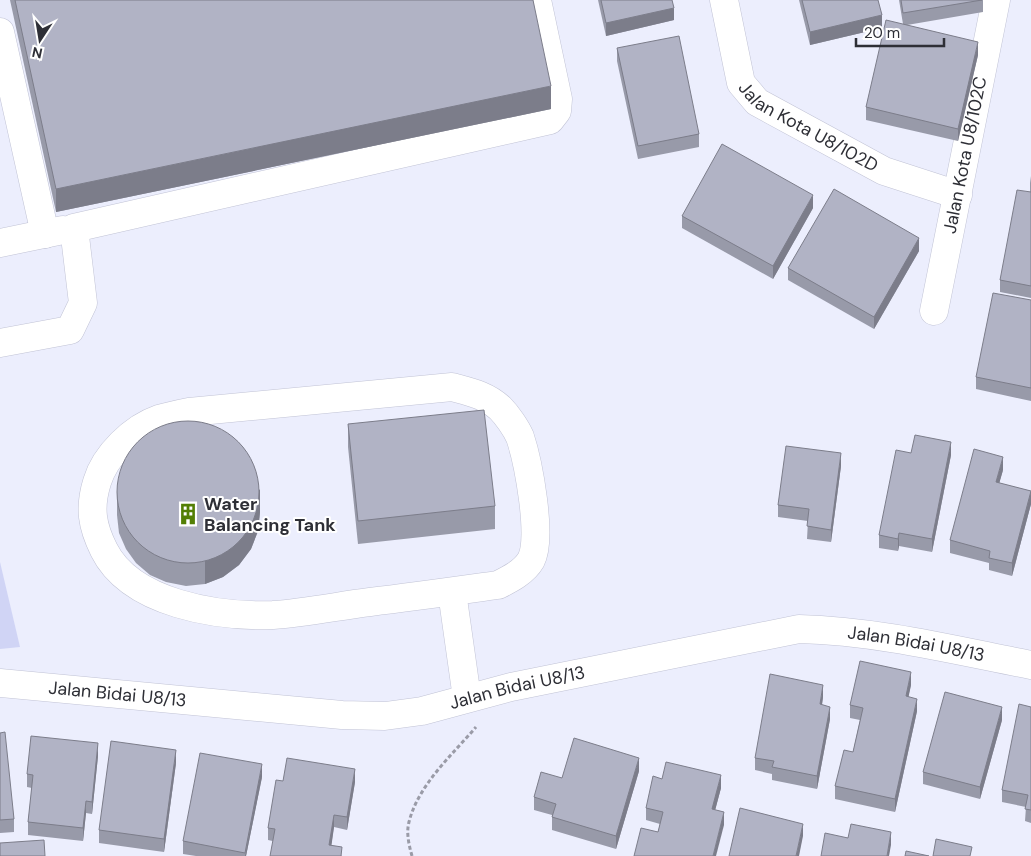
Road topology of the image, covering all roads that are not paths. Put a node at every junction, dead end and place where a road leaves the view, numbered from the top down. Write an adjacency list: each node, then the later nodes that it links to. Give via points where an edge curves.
1 (537, 0): 6 (street, via 558,99 557,111 550,120)
2 (724, 0): 5 (street, Jalan Kota U8/102D, via 741,84 757,102 884,170)
3 (996, 0): 5 (street, Jalan Kota U8/102C)
4 (0, 32): 7 (street)
5 (958, 195): 9 (street, Jalan Kota U8/102C)
6 (74, 228): 7 (street); 10 (street, via 83,302 70,330)
7 (45, 234): 8 (street)
8 (0, 243)
9 (934, 311)
10 (0, 343)
11 (452, 592): 11 (street, via 498,585 515,576 531,560 536,541 529,469 519,434 501,409 479,394 452,388 189,412 158,420 134,432 114,452 99,475 92,498 94,529 119,572 125,579 181,605 272,615); 14 (street)
12 (1031, 665): 14 (street, Jalan Bidai U8/13, via 888,637 799,629)
13 (0, 683): 14 (street, Jalan Bidai U8/13, via 342,715 385,716 422,711)
14 (467, 698)

